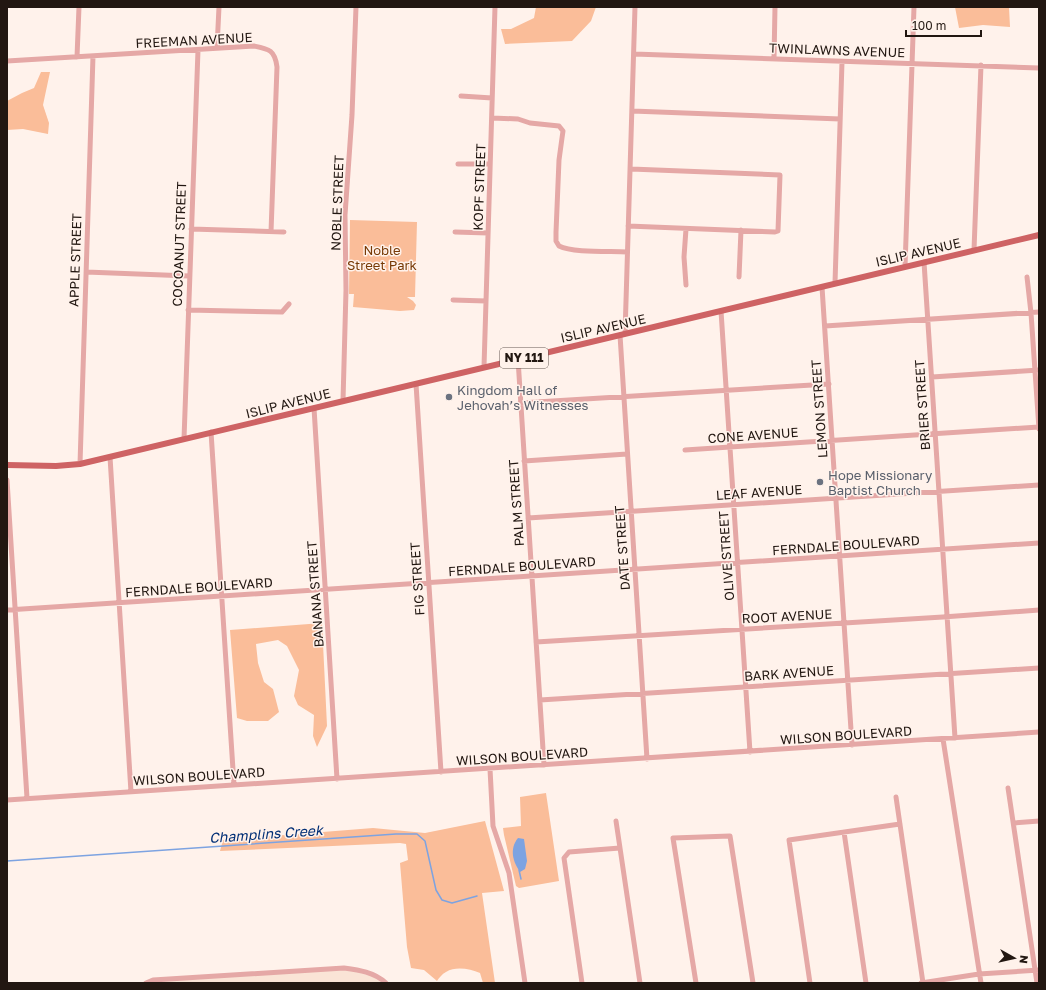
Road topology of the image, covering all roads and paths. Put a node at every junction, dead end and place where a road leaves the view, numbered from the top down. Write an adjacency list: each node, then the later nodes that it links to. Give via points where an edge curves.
1 (79, 7): 12 (street)
2 (219, 7): 8 (street)
3 (356, 7): 65 (street, NOBLE STREET, via 345,215)
4 (495, 7): 20 (street, KOPF STREET)
5 (635, 7): 10 (street, DATE STREET)
6 (776, 7): 13 (street)
7 (914, 7): 16 (street)
8 (217, 48): 9 (street, FREEMAN AVENUE); 31 (street, FREEMAN AVENUE, via 265,48 272,52 276,59)
9 (198, 50): 11 (street, FREEMAN AVENUE); 28 (street, COCOANUT STREET)
10 (634, 54): 13 (street, TWINLAWNS AVENUE); 21 (street, DATE STREET)
11 (93, 56): 12 (street, FREEMAN AVENUE); 40 (street, APPLE STREET)
12 (77, 57): 14 (street, FREEMAN AVENUE)
13 (774, 59): 15 (street, TWINLAWNS AVENUE)
14 (7, 61)
15 (842, 62): 16 (street, TWINLAWNS AVENUE); 23 (street)
16 (912, 64): 17 (street, TWINLAWNS AVENUE); 39 (street)
17 (981, 65): 18 (street, TWINLAWNS AVENUE); 36 (street)
18 (1039, 68)
19 (461, 96): 20 (street)
20 (492, 98): 22 (street, KOPF STREET)
21 (632, 111): 23 (street); 26 (street, DATE STREET)
22 (492, 118): 25 (street, KOPF STREET); 37 (street, via 518,119 559,126 563,131 556,225 558,246 574,250)
23 (840, 119): 44 (street)
24 (458, 164): 25 (street)
25 (490, 164): 34 (street, KOPF STREET)
26 (630, 169): 27 (street, DATE STREET); 30 (street, via 780,175 778,231)
27 (628, 226): 29 (street); 37 (street, DATE STREET)
28 (191, 229): 31 (street); 41 (street, COCOANUT STREET)
29 (686, 229): 30 (street); 45 (street)
30 (741, 230): 43 (street)
31 (271, 232): 32 (street)
32 (284, 232)
33 (455, 232): 34 (street)
34 (488, 233): 48 (street, KOPF STREET)
35 (1039, 234): 36 (main road, ISLIP AVENUE / NY 111)
36 (974, 250): 38 (main road, ISLIP AVENUE / NY 111)
37 (627, 252): 56 (street, DATE STREET)
38 (924, 262): 39 (main road, ISLIP AVENUE / NY 111); 54 (street, BRIER STREET)
39 (904, 267): 44 (main road, ISLIP AVENUE / NY 111)
40 (86, 272): 41 (street); 78 (street, APPLE STREET)
41 (189, 276): 50 (street, COCOANUT STREET)
42 (1027, 276): 52 (street)
43 (739, 277)
44 (835, 283): 46 (main road, ISLIP AVENUE / NY 111)
45 (686, 285)
46 (822, 287): 51 (main road, ISLIP AVENUE / NY 111); 55 (street, LEMON STREET)
47 (453, 300): 48 (street)
48 (486, 300): 58 (street, KOPF STREET)
49 (289, 304): 50 (street, via 282,312)
50 (188, 310): 71 (street, COCOANUT STREET)
51 (721, 311): 56 (main road, ISLIP AVENUE / NY 111); 63 (street, OLIVE STREET)
52 (1031, 312): 53 (street); 54 (street); 59 (street)
53 (1039, 312)
54 (928, 320): 55 (street); 60 (street, BRIER STREET)
55 (825, 326): 62 (street, LEMON STREET)
56 (622, 335): 57 (main road, ISLIP AVENUE / NY 111); 64 (street, DATE STREET)
57 (518, 359): 58 (main road, ISLIP AVENUE / NY 111); 66 (street, PALM STREET)
58 (484, 367): 61 (main road, ISLIP AVENUE / NY 111)
59 (1037, 370): 60 (street); 68 (street)
60 (932, 377): 70 (street, BRIER STREET)
61 (416, 384): 65 (main road, ISLIP AVENUE / NY 111); 93 (street, FIG STREET)
62 (829, 384): 63 (street); 72 (street, LEMON STREET)
63 (726, 390): 64 (street); 73 (street, OLIVE STREET)
64 (624, 397): 66 (street); 75 (street, DATE STREET)
65 (343, 401): 67 (main road, ISLIP AVENUE / NY 111)
66 (520, 403): 77 (street, PALM STREET)
67 (314, 408): 69 (main road, ISLIP AVENUE / NY 111); 94 (street, BANANA STREET)
68 (1039, 428): 70 (street, CONE AVENUE)
69 (211, 432): 71 (main road, ISLIP AVENUE / NY 111); 95 (street)
70 (935, 434): 72 (street, CONE AVENUE); 82 (street, BRIER STREET)
71 (184, 439): 76 (main road, ISLIP AVENUE / NY 111)
72 (832, 441): 73 (street, CONE AVENUE); 83 (street, LEMON STREET)
73 (730, 448): 74 (street, CONE AVENUE); 84 (street, OLIVE STREET)
74 (684, 450)
75 (627, 454): 77 (street); 85 (street, DATE STREET)
76 (110, 457): 78 (main road, ISLIP AVENUE / NY 111); 96 (street)
77 (524, 460): 86 (street, PALM STREET)
78 (80, 464): 79 (main road, ISLIP AVENUE / NY 111)
79 (7, 465)
80 (7, 480): 97 (street)
81 (1039, 485): 82 (street, LEAF AVENUE)
82 (939, 492): 83 (street, LEAF AVENUE); 88 (street, BRIER STREET)
83 (836, 499): 84 (street, LEAF AVENUE); 89 (street, LEMON STREET)
84 (734, 505): 85 (street, LEAF AVENUE); 90 (street, OLIVE STREET)
85 (631, 511): 86 (street, LEAF AVENUE); 91 (street, DATE STREET)
86 (528, 518): 92 (street, PALM STREET)
87 (1039, 543): 88 (street, FERNDALE BOULEVARD)
88 (943, 550): 89 (street, FERNDALE BOULEVARD); 100 (street, BRIER STREET)
89 (840, 557): 90 (street, FERNDALE BOULEVARD); 101 (street, LEMON STREET)
90 (738, 563): 91 (street, FERNDALE BOULEVARD); 102 (street, OLIVE STREET)
91 (635, 570): 92 (street, FERNDALE BOULEVARD); 103 (street, DATE STREET)
92 (532, 576): 93 (street, FERNDALE BOULEVARD); 104 (street, PALM STREET)
93 (428, 583): 94 (street, FERNDALE BOULEVARD); 119 (street, FIG STREET)
94 (326, 590): 95 (street, FERNDALE BOULEVARD); 120 (street, BANANA STREET)
95 (222, 596): 96 (street, FERNDALE BOULEVARD); 121 (street)
96 (119, 603): 97 (street, FERNDALE BOULEVARD); 123 (street)
97 (16, 609): 98 (street, FERNDALE BOULEVARD); 125 (street)
98 (7, 610)
99 (1039, 610): 100 (street, ROOT AVENUE)
100 (947, 617): 101 (street, ROOT AVENUE); 106 (street, BRIER STREET)
101 (844, 623): 102 (street, ROOT AVENUE); 107 (street, LEMON STREET)
102 (742, 629): 103 (street, ROOT AVENUE); 108 (street, OLIVE STREET)
103 (639, 636): 104 (street, ROOT AVENUE); 109 (street, DATE STREET)
104 (536, 642): 110 (street, PALM STREET)
105 (1039, 668): 106 (street, BARK AVENUE)
106 (951, 674): 107 (street, BARK AVENUE); 112 (street, BRIER STREET)
107 (848, 680): 108 (street, BARK AVENUE); 114 (street, LEMON STREET)
108 (746, 687): 109 (street, BARK AVENUE); 115 (street, OLIVE STREET)
109 (643, 693): 110 (street, BARK AVENUE); 116 (street, DATE STREET)
110 (540, 700): 117 (street, PALM STREET)
111 (1039, 732): 112 (street, WILSON BOULEVARD)
112 (955, 738): 113 (street, WILSON BOULEVARD)
113 (943, 739): 114 (street, WILSON BOULEVARD); 134 (street)
114 (852, 745): 115 (street, WILSON BOULEVARD)
115 (750, 752): 116 (street, WILSON BOULEVARD)
116 (647, 759): 117 (street, WILSON BOULEVARD)
117 (544, 765): 118 (street, WILSON BOULEVARD)
118 (490, 769): 119 (street, WILSON BOULEVARD); 137 (street, via 493,826 509,873)
119 (441, 772): 120 (street, WILSON BOULEVARD)
120 (337, 779): 121 (street, WILSON BOULEVARD)
121 (234, 785): 123 (street, WILSON BOULEVARD)
122 (1008, 788): 129 (street)
123 (131, 792): 125 (street, WILSON BOULEVARD)
124 (896, 797): 130 (street)
125 (28, 798): 126 (street, WILSON BOULEVARD)
126 (7, 800)
127 (616, 821): 132 (street)
128 (1039, 821): 129 (street)
129 (1014, 823): 133 (street)
130 (900, 824): 131 (street); 144 (street)
131 (844, 832): 142 (street, via 789,840); 143 (street)
132 (620, 848): 138 (street, via 569,852 564,858); 139 (street)
133 (1037, 970): 134 (street); 146 (street)
134 (979, 974): 144 (street); 145 (street)
135 (146, 983): 136 (street, via 153,980 344,968 357,969)
136 (386, 983)
137 (525, 983)
138 (582, 983)
139 (640, 983)
140 (696, 983): 141 (street, via 673,838 730,836)
141 (753, 983)
142 (810, 983)
143 (866, 983)
144 (922, 983)
145 (981, 983)
146 (1037, 983)

